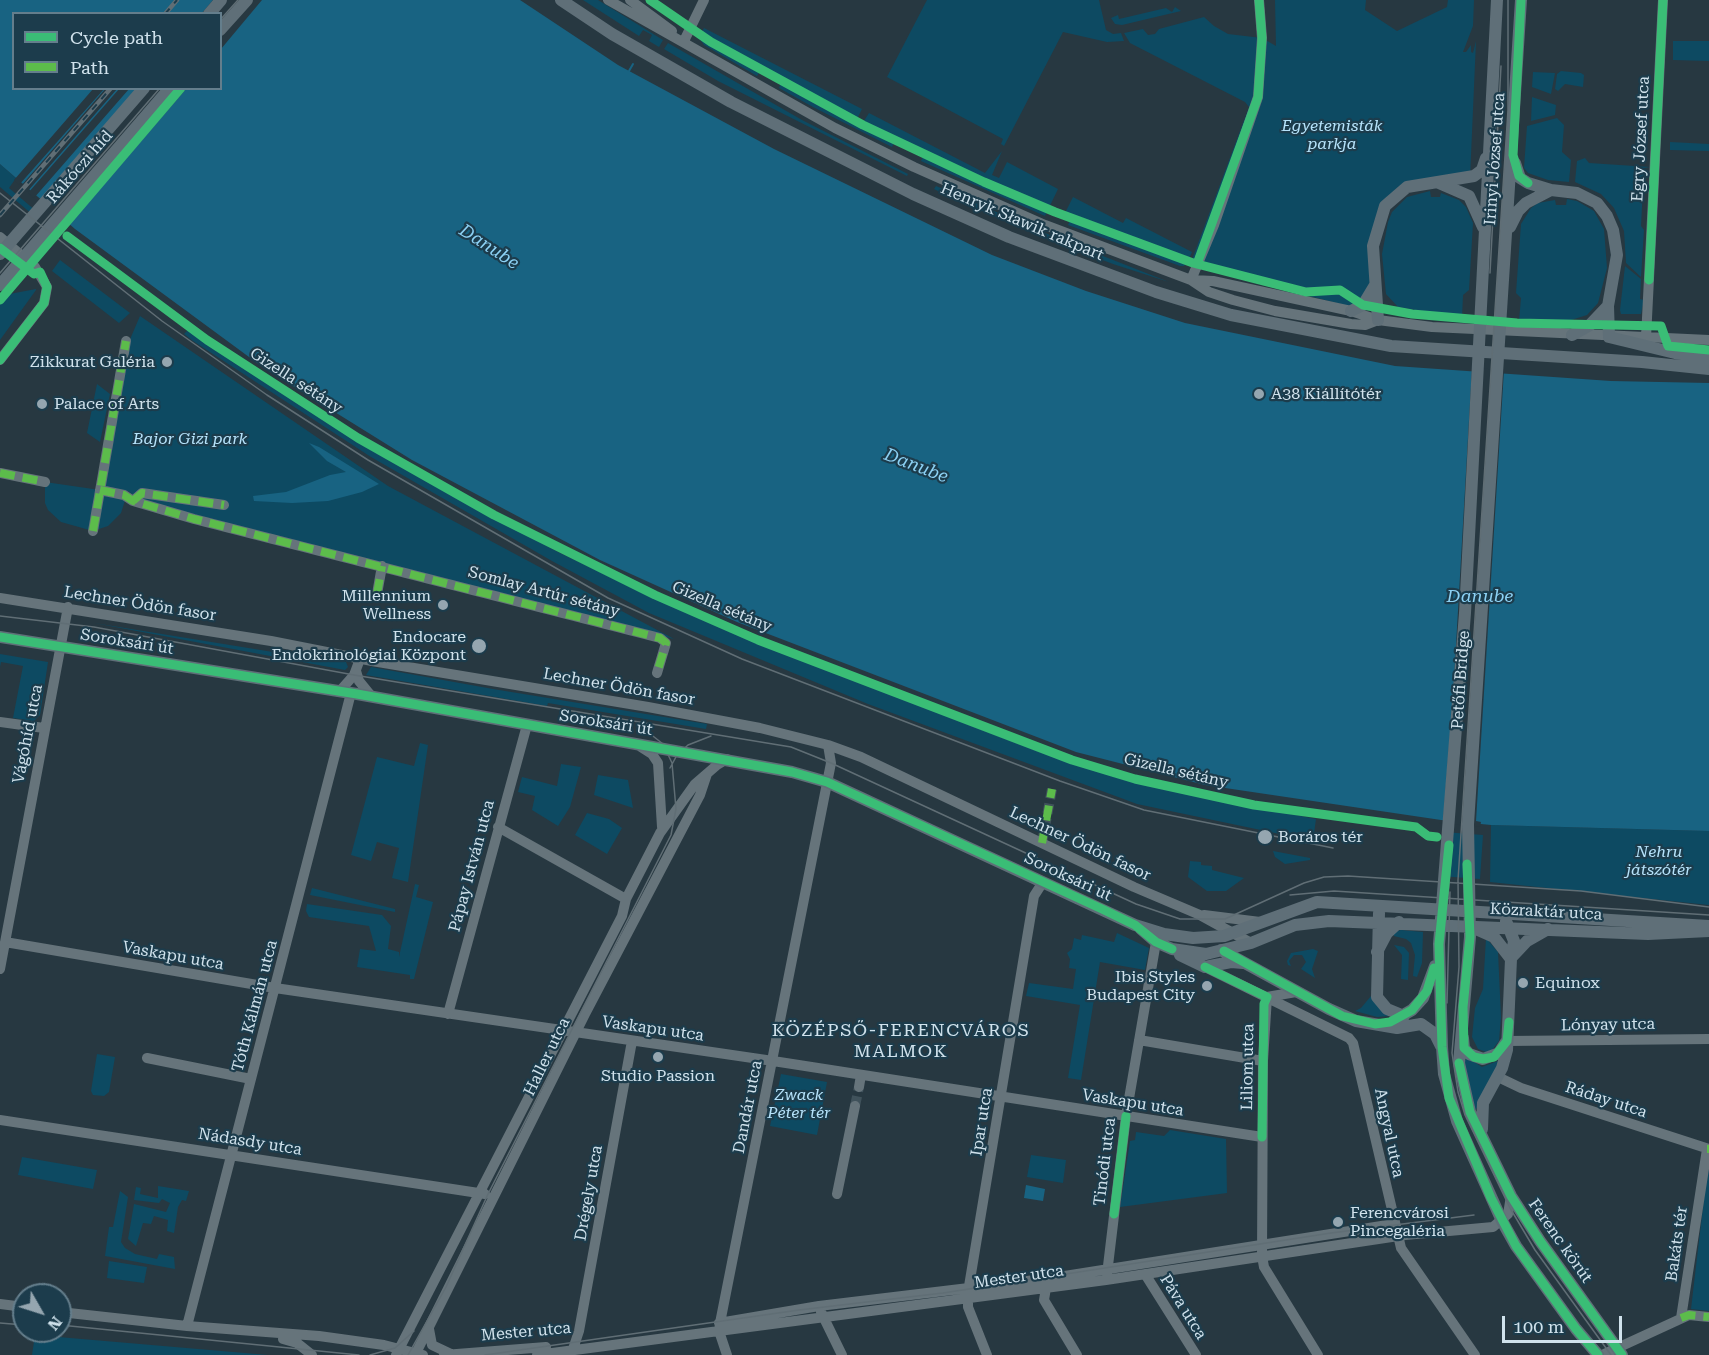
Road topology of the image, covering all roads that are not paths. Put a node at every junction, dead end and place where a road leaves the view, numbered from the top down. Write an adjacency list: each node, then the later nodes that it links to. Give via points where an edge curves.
1 (220, 0): 11 (main road)
2 (247, 0): 12 (main road)
3 (561, 0): 39 (main road, Henryk Sławik rakpart, via 686,78 822,149 977,224 1102,274 1231,315 1391,346)
4 (608, 0): 13 (street)
5 (630, 0): 13 (street)
6 (704, 0): 13 (street)
7 (1259, 0): 24 (street, via 1262,38 1257,102)
8 (1497, 0): 16 (main road, Irinyi József utca)
9 (1521, 0): 17 (main road, Irinyi József utca)
10 (1663, 0): 34 (street, Egry József utca)
11 (211, 12)
12 (222, 28)
13 (684, 41): 24 (street, via 798,108 914,167 1035,220)
14 (142, 90): 23 (main road, Rákóczi híd)
15 (168, 90): 26 (main road, Rákóczi híd)
16 (1490, 145): 18 (main road, via 1478,174); 20 (main road, Irinyi József utca)
17 (1513, 155): 19 (main road, via 1520,178); 21 (main road, Irinyi József utca)
18 (1438, 183): 20 (main road, via 1469,196); 25 (main road, via 1407,187 1385,206 1373,246)
19 (1551, 190): 21 (main road, via 1526,203); 27 (main road, via 1585,196 1608,216 1617,255)
20 (1485, 232): 29 (main road, Irinyi József utca)
21 (1507, 233): 30 (main road, Irinyi József utca)
22 (0, 237): 38 (street, via 40,272 47,287 44,303)
23 (0, 254)
24 (1191, 279): 28 (street); 31 (street, via 1209,292 1275,311 1351,324 1365,325)
25 (1375, 284): 28 (main road, via 1369,298); 31 (main road)
26 (0, 285)
27 (1608, 306): 32 (main road, via 1590,325); 33 (main road)
28 (1351, 311): 31 (street)
29 (1483, 318): 88 (main road, Petőfi Bridge, via 1460,699)
30 (1499, 319): 99 (main road, Petőfi Bridge, via 1468,824 1470,937)
31 (1378, 320): 32 (street)
32 (1572, 335): 33 (street)
33 (1609, 337): 34 (street); 37 (main road)
34 (1646, 338): 35 (street)
35 (1709, 340)
36 (126, 341): 42 (street)
37 (1709, 358)
38 (0, 360)
39 (1709, 369)
40 (0, 473): 41 (street)
41 (45, 482)
42 (100, 490): 43 (street, Somlay Artúr sétány); 45 (street)
43 (134, 501): 44 (street, via 142,493); 46 (street, Somlay Artúr sétány)
44 (224, 505)
45 (93, 531)
46 (382, 566): 47 (street); 54 (street, Somlay Artúr sétány, via 660,638 666,643)
47 (377, 594)
48 (0, 598): 49 (street, Lechner Ödön fasor)
49 (68, 607): 51 (street, Vágóhíd utca); 52 (street, Lechner Ödön fasor)
50 (0, 637): 51 (main road, Soroksári út)
51 (60, 647): 55 (main road, Soroksári út); 59 (street, Vágóhíd utca)
52 (360, 659): 53 (street); 61 (street, Lechner Ödön fasor, via 659,709)
53 (356, 671): 55 (street); 56 (street)
54 (657, 673)
55 (345, 692): 56 (main road, Soroksári út); 96 (street, Tóth Kálmán utca)
56 (372, 697): 58 (main road, Soroksári út)
57 (0, 722): 59 (street)
58 (527, 725): 60 (main road, Soroksári út); 66 (street, Pápay István utca)
59 (44, 728): 85 (street, Vágóhíd utca)
60 (629, 742): 62 (main road, Soroksári út); 67 (street, Haller utca, via 652,754 658,763)
61 (828, 745): 65 (street, Dandár utca, via 831,762); 73 (street, Lechner Ödön fasor)
62 (707, 755): 63 (main road, Soroksári út); 64 (street, Haller utca)
63 (729, 759): 64 (street, Haller utca); 65 (main road, Soroksári út)
64 (707, 773): 67 (street, Haller utca); 104 (street, Haller utca, via 700,795)
65 (827, 782): 68 (main road, Soroksári út); 111 (street, Dandár utca)
66 (498, 827): 69 (street); 100 (street, Pápay István utca)
67 (662, 831): 69 (street, Haller utca)
68 (1043, 882): 77 (main road, Soroksári út); 117 (street, Ipar utca, via 1034,896)
69 (626, 899): 103 (street, Haller utca, via 622,916)
70 (1380, 904): 71 (main road, Közraktár utca); 74 (main road); 75 (main road, Közraktár utca, via 1317,902)
71 (1496, 912): 72 (main road, Közraktár utca); 80 (main road)
72 (1525, 913): 79 (main road, Közraktár utca); 80 (main road)
73 (1200, 915): 75 (street, Lechner Ödön fasor); 83 (street, Lechner Ödön fasor)
74 (1378, 921): 76 (main road, Közraktár utca); 87 (main road, Közraktár utca, via 1295,925); 91 (main road)
75 (1260, 922): 83 (main road, Közraktár utca)
76 (1400, 922): 78 (main road, Közraktár utca); 91 (main road, via 1388,933)
77 (1135, 925): 84 (main road, Soroksári út); 86 (main road, Soroksári út)
78 (1467, 926): 80 (main road, Közraktár utca); 92 (main road, via 1494,936)
79 (1709, 926)
80 (1510, 927): 81 (main road, Közraktár utca); 92 (main road, via 1514,941)
81 (1548, 929): 82 (main road, Közraktár utca, via 1648,934); 92 (main road, via 1527,941)
82 (1709, 931)
83 (1232, 934): 84 (main road, Közraktár utca); 87 (street, Lechner Ödön fasor)
84 (1193, 938): 90 (main road)
85 (4, 942): 95 (street, Vágóhíd utca); 96 (street, Vaskapu utca)
86 (1156, 942): 89 (main road, Soroksári út); 106 (street, Tinódi utca)
87 (1251, 943): 90 (main road, Közraktár utca)
88 (1439, 944): 101 (main road, via 1432,979 1423,998); 109 (main road)
89 (1172, 949): 90 (main road, Közraktár utca, via 1206,954); 94 (main road)
90 (1224, 951): 93 (main road)
91 (1377, 953): 101 (main road, via 1377,997 1387,1009)
92 (1511, 959): 108 (main road)
93 (1248, 964): 94 (main road, via 1231,962); 97 (main road)
94 (1205, 967): 98 (street)
95 (0, 969)
96 (275, 988): 100 (street, Vaskapu utca); 115 (street, Tóth Kálmán utca)
97 (1296, 992): 98 (street); 102 (main road, via 1342,1016)
98 (1267, 997): 112 (street, Liliom utca); 130 (street, Angyal utca, via 1349,1038 1355,1048)
99 (1463, 1007): 108 (main road, via 1463,1042 1469,1054 1489,1059); 122 (main road, via 1459,1064 1470,1112)
100 (448, 1014): 103 (street, Vaskapu utca)
101 (1404, 1016): 102 (main road)
102 (1375, 1024): 109 (main road, via 1397,1028 1421,1024 1435,1034)
103 (562, 1032): 104 (street, Vaskapu utca); 125 (street, Haller utca)
104 (576, 1033): 107 (street, Vaskapu utca); 127 (street, Haller utca)
105 (1709, 1038): 108 (street, Lónyay utca)
106 (1139, 1040): 112 (street); 119 (street, Tinódi utca)
107 (632, 1041): 111 (street, Vaskapu utca); 148 (street, Drégely utca, via 579,1331)
108 (1507, 1041): 114 (main road)
109 (1442, 1047): 129 (main road, via 1444,1074 1457,1121)
110 (147, 1058): 115 (street)
111 (773, 1061): 113 (street, Vaskapu utca); 144 (street, Dandár utca)
112 (1263, 1061): 121 (street, Liliom utca)
113 (861, 1075): 116 (street); 117 (street, Vaskapu utca)
114 (1498, 1077): 122 (main road, via 1481,1111); 123 (street, Ráday utca)
115 (251, 1079): 124 (street, Tóth Kálmán utca)
116 (859, 1087)
117 (1001, 1098): 119 (street, Vaskapu utca); 137 (street, Ipar utca)
118 (855, 1106): 126 (street)
119 (1126, 1116): 121 (street, Vaskapu utca); 135 (street, Tinódi utca)
120 (0, 1120): 124 (street, Nádasdy utca)
121 (1262, 1137): 132 (street, Liliom utca)
122 (1483, 1139): 128 (main road, Ferenc körút)
123 (1708, 1149): 141 (street, Bakáts tér)
124 (231, 1155): 125 (street, Nádasdy utca); 143 (street, Tóth Kálmán utca)
125 (480, 1193): 127 (street, Nádasdy utca); 150 (street, Haller utca)
126 (837, 1194)
127 (495, 1196): 145 (street, Haller utca)
128 (1511, 1196): 129 (street, via 1508,1214); 149 (main road, Ferenc körút)
129 (1502, 1221): 131 (street, Mester utca, via 1493,1227); 162 (main road, via 1576,1329)
130 (1394, 1224): 131 (street, Angyal utca); 132 (street, Mester utca)
131 (1397, 1236): 133 (street, Mester utca); 161 (street, via 1401,1248)
132 (1262, 1243): 133 (street, Liliom utca); 135 (street, Mester utca)
133 (1262, 1256): 134 (street, Mester utca); 160 (street, Liliom utca, via 1264,1267)
134 (1145, 1274): 135 (street, Mester utca); 159 (street, Páva utca)
135 (1107, 1275): 136 (street, Mester utca)
136 (1049, 1283): 137 (street, Mester utca); 138 (street, Mester utca); 158 (street, via 1044,1300)
137 (972, 1287): 138 (street, Ipar utca); 139 (street, Mester utca)
138 (968, 1299): 139 (street, Mester utca); 157 (street)
139 (821, 1311): 144 (street, Mester utca); 156 (street)
140 (72, 1313): 143 (street)
141 (1681, 1317): 142 (street); 149 (street)
142 (1709, 1317)
143 (187, 1326): 146 (street)
144 (719, 1327): 148 (street, Mester utca); 155 (street)
145 (429, 1329): 151 (street, Haller utca); 152 (street, via 432,1345)
146 (266, 1334): 147 (street); 153 (street, via 297,1343)
147 (319, 1336): 150 (street); 153 (street)
148 (572, 1349): 152 (street, Mester utca); 154 (street, Mester utca)
149 (1619, 1351): 162 (street)
150 (398, 1352): 151 (street)
151 (418, 1354)
152 (447, 1354)
153 (313, 1355)
154 (537, 1355)
155 (727, 1355)
156 (842, 1355)
157 (987, 1355)
158 (1077, 1355)
159 (1196, 1355)
160 (1318, 1355)
161 (1475, 1355)
162 (1600, 1355)

